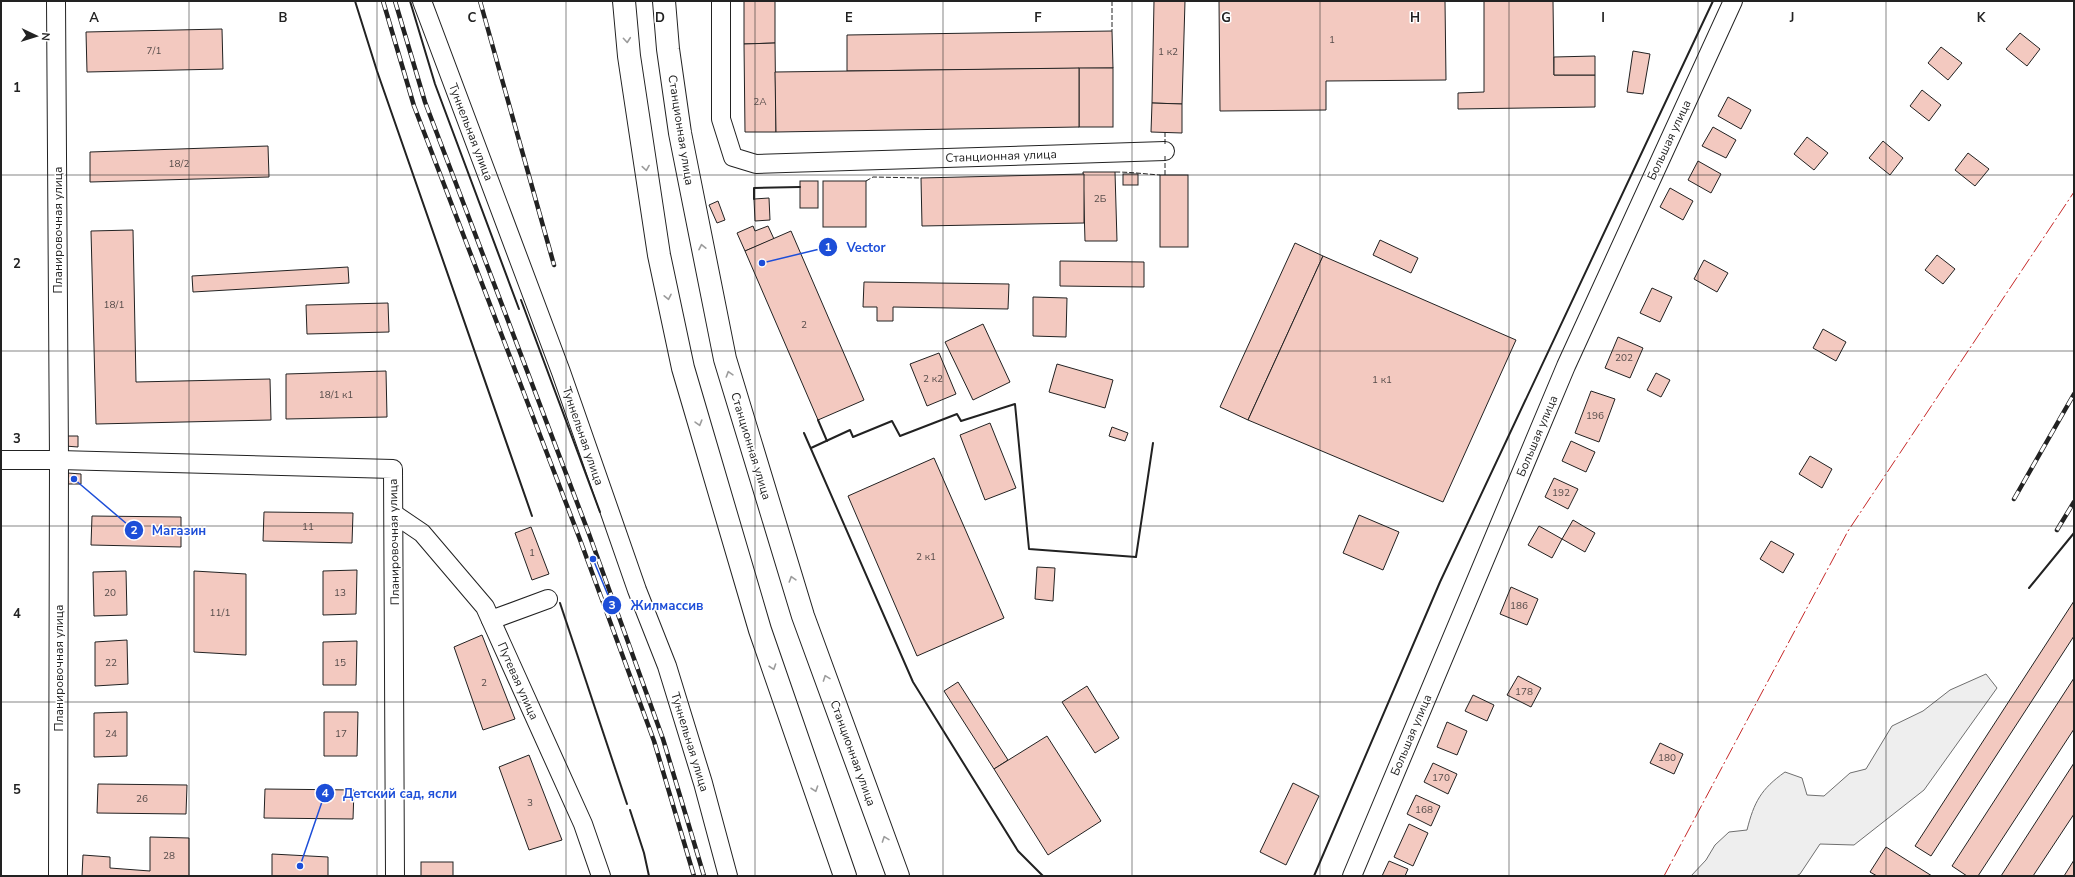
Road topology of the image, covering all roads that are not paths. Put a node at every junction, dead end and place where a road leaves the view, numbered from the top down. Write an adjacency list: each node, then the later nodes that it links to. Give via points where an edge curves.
1 (56, 1): 9 (street, Планировочная улица)
2 (422, 1): 16 (street, Туннельная улица, via 561,372 667,666)
3 (624, 1): 17 (main road, one-way to 17, via 629,56 659,255 683,368 760,630)
4 (664, 1): 18 (main road, Станционная улица, one-way to 4, via 803,616 725,359 680,134)
5 (721, 1): 7 (street, Станционная улица, via 721,119 733,157 756,164)
6 (1733, 1): 19 (street, Большая улица, via 1566,366)
7 (1165, 151)
8 (1, 460): 9 (street, Планировочная улица)
9 (59, 460): 10 (street, Планировочная улица, via 393,469); 13 (street, Планировочная улица)
10 (394, 514): 12 (street, Путевая улица, via 422,533 486,607); 14 (street, Планировочная улица)
11 (548, 599): 12 (street)
12 (491, 620): 15 (street, Путевая улица, via 583,824)
13 (58, 876)
14 (395, 876)
15 (601, 876)
16 (728, 876)
17 (846, 876)
18 (898, 876)
19 (1352, 876)

